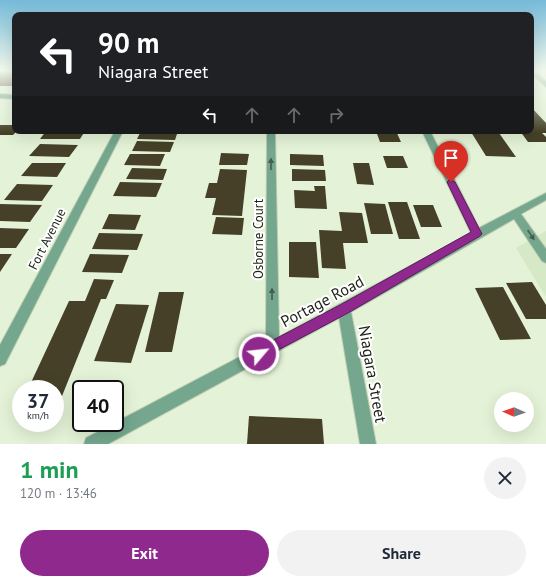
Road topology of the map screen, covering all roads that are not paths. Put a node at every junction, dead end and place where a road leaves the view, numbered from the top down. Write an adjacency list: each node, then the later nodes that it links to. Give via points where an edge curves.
1 (0, 97): 2 (street)
2 (12, 97)
3 (116, 134): 12 (street, Fort Avenue)
4 (271, 134): 11 (street, Osborne Court, one-way to 4)
5 (427, 134): 8 (street)
6 (546, 196): 7 (street, Portage Road)
7 (515, 213): 8 (street, Portage Road); 9 (street, one-way to 9)
8 (477, 234): 10 (street, Portage Road)
9 (546, 258)
10 (344, 309): 11 (street, Portage Road); 14 (street, Niagara Street)
11 (273, 347): 13 (street, Portage Road)
12 (0, 359)
13 (92, 444)
14 (368, 444)

